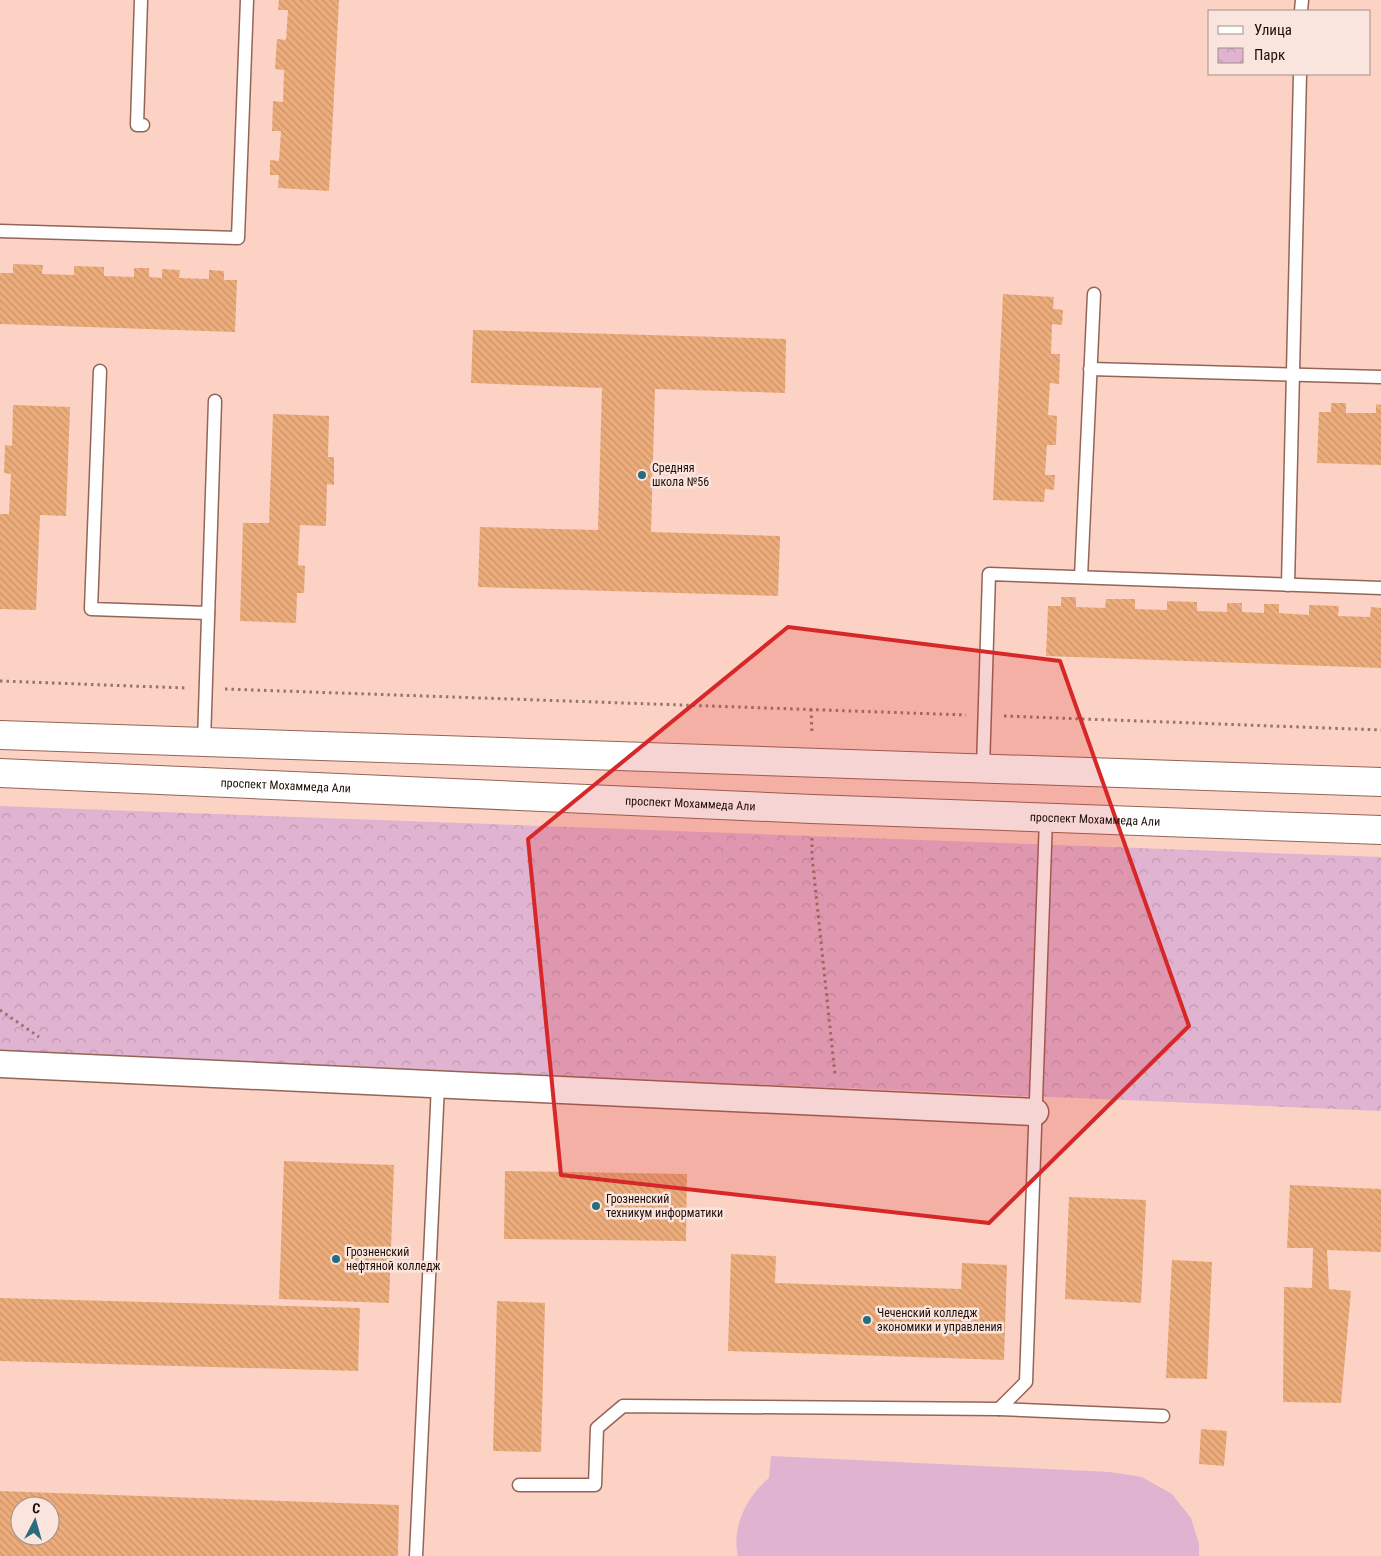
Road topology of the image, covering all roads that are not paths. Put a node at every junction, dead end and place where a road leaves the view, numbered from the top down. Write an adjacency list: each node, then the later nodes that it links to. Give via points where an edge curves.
1 (141, 0): 4 (lane, via 137,125)
2 (247, 0): 5 (lane, via 238,238)
3 (1300, 75): 9 (lane)
4 (143, 125)
5 (0, 231)
6 (1094, 294): 7 (lane)
7 (1090, 369): 9 (lane); 12 (lane)
8 (100, 371): 15 (lane, via 91,609)
9 (1293, 374): 10 (lane); 13 (lane)
10 (1381, 377)
11 (215, 401): 15 (lane)
12 (1080, 577): 13 (lane); 18 (lane, via 989,574)
13 (1288, 584): 14 (lane)
14 (1381, 588)
15 (208, 613): 17 (lane)
16 (0, 736): 17 (main road)
17 (204, 742): 18 (main road)
18 (983, 768): 20 (main road)
19 (0, 773): 21 (main road, проспект Мохаммеда Али)
20 (1381, 782)
21 (1046, 818): 22 (main road, проспект Мохаммеда Али); 25 (lane)
22 (1381, 830)
23 (0, 1064): 24 (street)
24 (438, 1085): 25 (street); 29 (lane)
25 (1035, 1112): 26 (lane, via 1026,1382)
26 (999, 1409): 27 (lane); 28 (lane, via 623,1406 597,1428 595,1485)
27 (1164, 1416)
28 (519, 1486)
29 (416, 1556)

